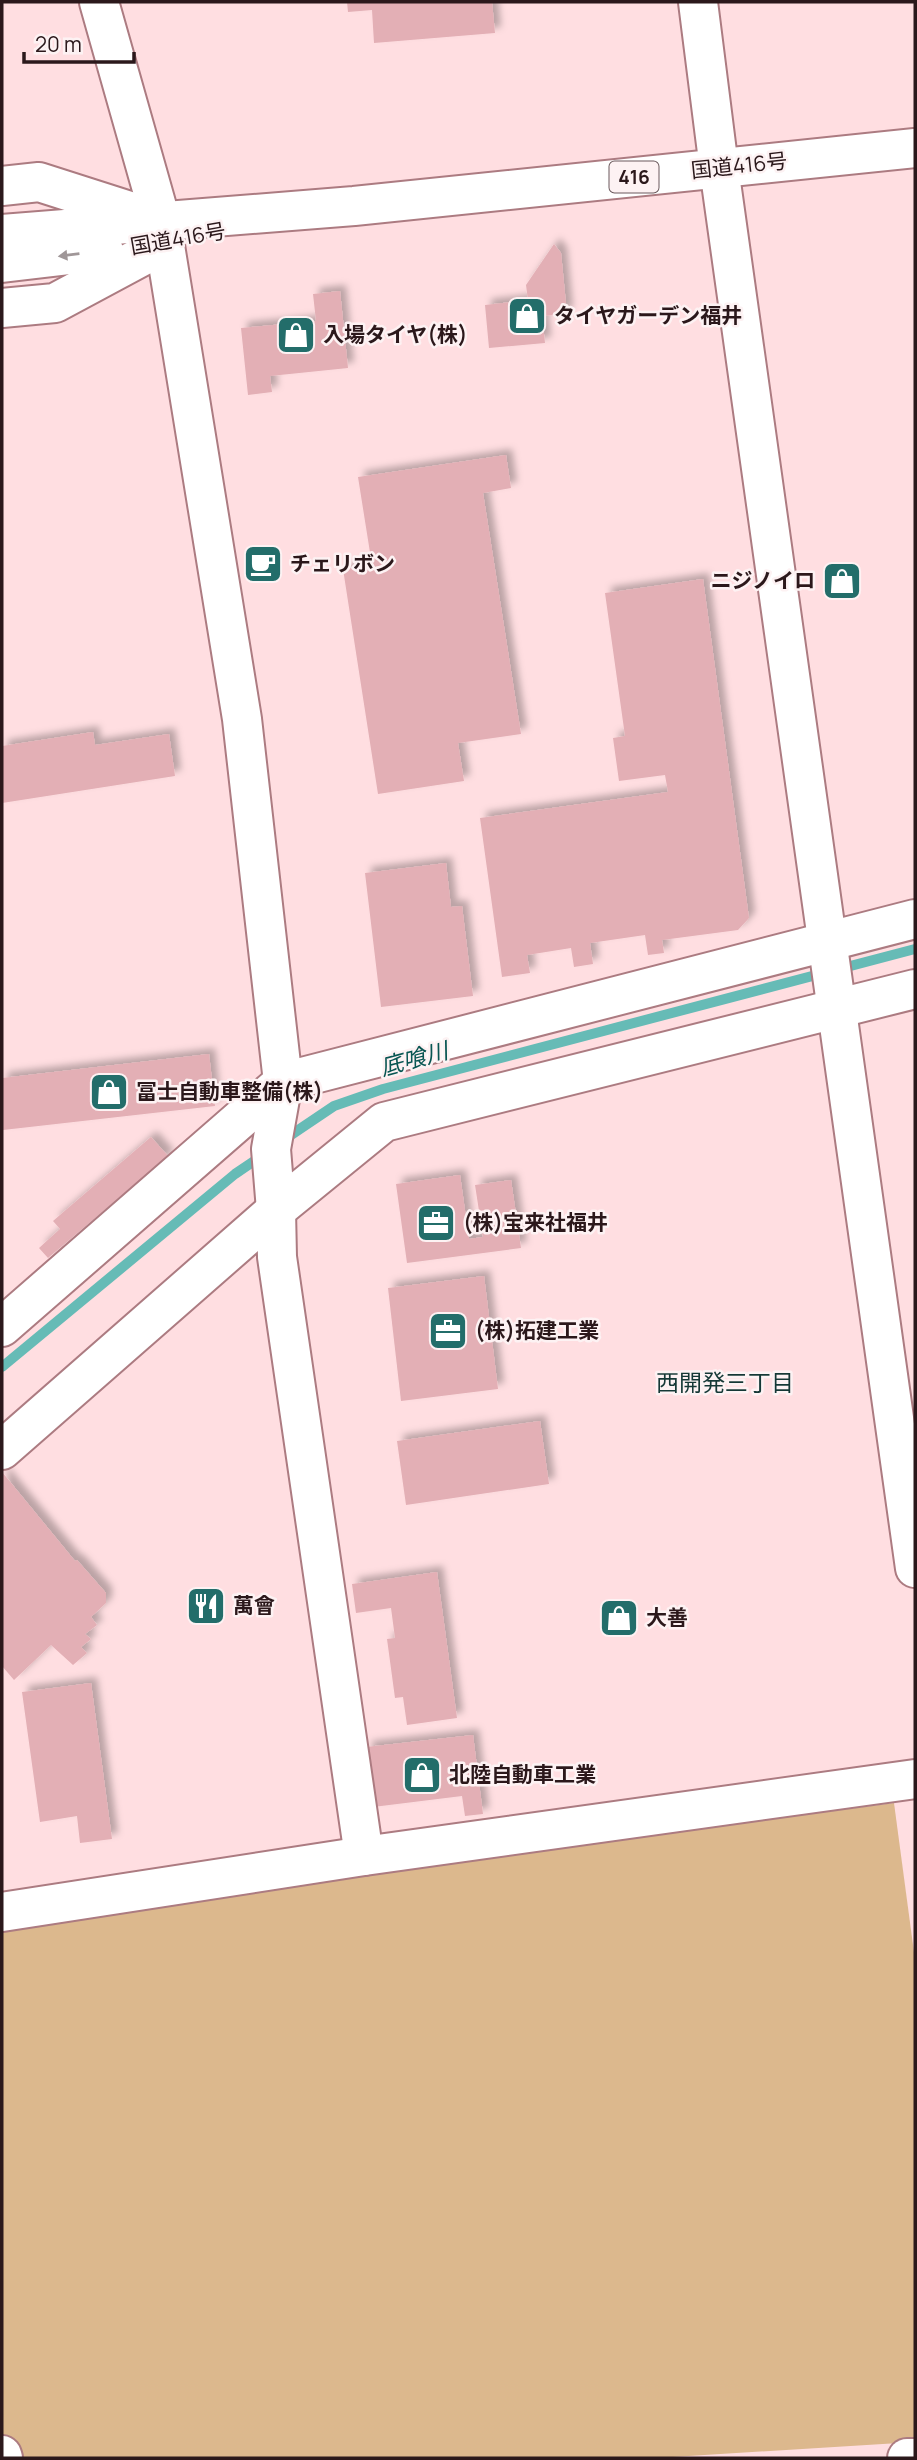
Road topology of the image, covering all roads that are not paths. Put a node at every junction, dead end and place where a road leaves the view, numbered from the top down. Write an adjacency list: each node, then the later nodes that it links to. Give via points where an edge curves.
1 (99, 2): 6 (main road)
2 (698, 2): 4 (main road)
3 (915, 148): 4 (main road, 国道416号 / 416)
4 (719, 168): 6 (main road, 国道416号 / 416, via 354,206); 11 (main road)
5 (2, 186): 6 (main road, via 39,182)
6 (163, 232): 7 (main road, 国道416号 / 416); 8 (main road, 国道416号 / 416, one-way to 8); 9 (main road, via 55,303); 14 (main road, via 242,719)
7 (2, 234)
8 (2, 263)
9 (2, 308)
10 (915, 919): 11 (main road)
11 (827, 941): 13 (main road); 14 (main road)
12 (915, 989): 13 (main road)
13 (836, 1010): 15 (main road, via 384,1122); 18 (main road)
14 (283, 1082): 15 (main road, via 271,1149); 16 (main road)
15 (276, 1210): 17 (main road); 20 (main road, via 277,1257)
16 (2, 1327)
17 (2, 1450)
18 (915, 1568)
19 (915, 1779): 20 (main road)
20 (364, 1856): 21 (main road)
21 (2, 1912)
22 (907, 2458): 23 (main road)
23 (915, 2458)

